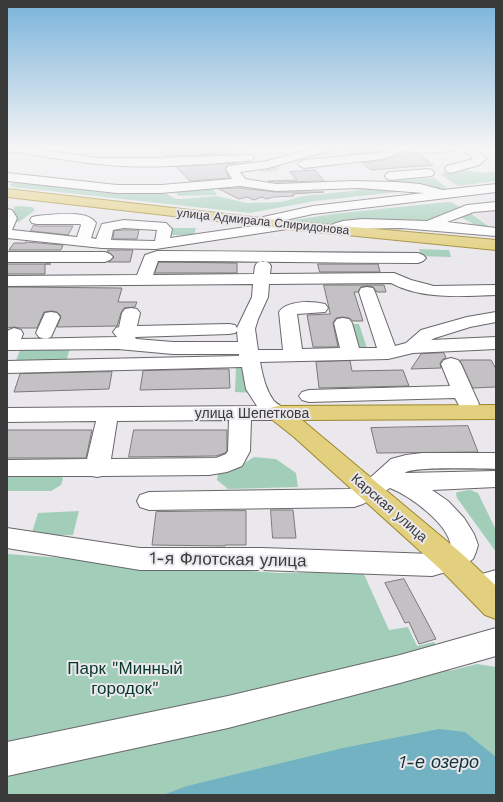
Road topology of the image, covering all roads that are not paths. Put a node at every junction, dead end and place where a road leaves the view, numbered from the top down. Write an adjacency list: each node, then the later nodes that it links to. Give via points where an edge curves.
1 (84, 185): 2 (street, via 160,190)
2 (206, 185)
3 (253, 185): 4 (street)
4 (269, 185)
5 (279, 185): 8 (street)
6 (360, 185): 10 (street, via 418,188)
7 (496, 188): 10 (street)
8 (258, 192)
9 (7, 193): 15 (main road, улица Адмирала Спиридонова)
10 (443, 195): 15 (street, via 313,210)
11 (496, 206): 12 (street)
12 (470, 209): 16 (street); 20 (street)
13 (7, 213): 18 (street, via 10,218)
14 (37, 220): 22 (street, via 87,221 89,223)
15 (260, 222): 17 (main road, улица Адмирала Спиридонова)
16 (430, 224): 19 (street, via 347,225); 20 (street)
17 (287, 225): 19 (main road, улица Адмирала Спиридонова); 23 (street)
18 (7, 226)
19 (336, 230): 24 (main road, улица Адмирала Спиридонова)
20 (496, 231)
21 (7, 234): 22 (street)
22 (83, 242): 27 (street)
23 (162, 244): 27 (street); 27 (street, via 165,230 161,226 124,224 107,227)
24 (496, 245)
25 (7, 247): 26 (street)
26 (49, 248)
27 (103, 250): 29 (street)
28 (264, 256): 30 (street); 31 (street); 32 (street, via 154,257 150,258)
29 (7, 257)
30 (418, 258)
31 (262, 279): 32 (street); 34 (street, via 394,278 405,284 434,291); 48 (street, via 260,297 246,329)
32 (144, 280): 33 (street)
33 (7, 281)
34 (496, 290)
35 (367, 292): 45 (street)
36 (320, 308): 47 (street, via 293,309 288,312)
37 (131, 313): 41 (street)
38 (496, 317): 44 (street, via 467,322 428,334)
39 (343, 323): 46 (street)
40 (229, 329): 41 (street)
41 (127, 337): 42 (street); 42 (street, via 48,325); 48 (street, via 172,348)
42 (9, 341)
43 (496, 343): 44 (street)
44 (413, 347): 45 (street)
45 (388, 353): 46 (street)
46 (351, 354): 47 (street)
47 (293, 355): 48 (street)
48 (249, 356): 50 (street); 54 (street, via 256,389 268,407)
49 (451, 364): 52 (street)
50 (7, 367)
51 (309, 396): 52 (street)
52 (467, 402): 53 (main road, улица Шепеткова); 54 (main road, улица Шепеткова)
53 (496, 412)
54 (278, 413): 56 (street, улица Шепеткова); 62 (main road, Карская улица)
55 (108, 414): 56 (street, улица Шепеткова); 57 (street, улица Шепеткова); 60 (street)
56 (240, 414): 60 (street, via 239,451 234,460 227,464 209,467)
57 (7, 415)
58 (496, 461): 62 (street, via 406,463 398,465)
59 (7, 468): 60 (street)
60 (97, 469)
61 (496, 479): 62 (street)
62 (383, 485): 63 (street, via 354,498); 65 (main road, Карская улица); 65 (street, via 435,505 453,523 465,543 463,552)
63 (149, 502)
64 (7, 538): 65 (street, 1-я Флотская улица, via 140,560 262,559 432,565)
65 (450, 560): 66 (main road, Карская улица)
66 (487, 584): 67 (main road, Карская улица)
67 (496, 606)
68 (496, 642): 69 (street, via 228,712)
69 (7, 759)

